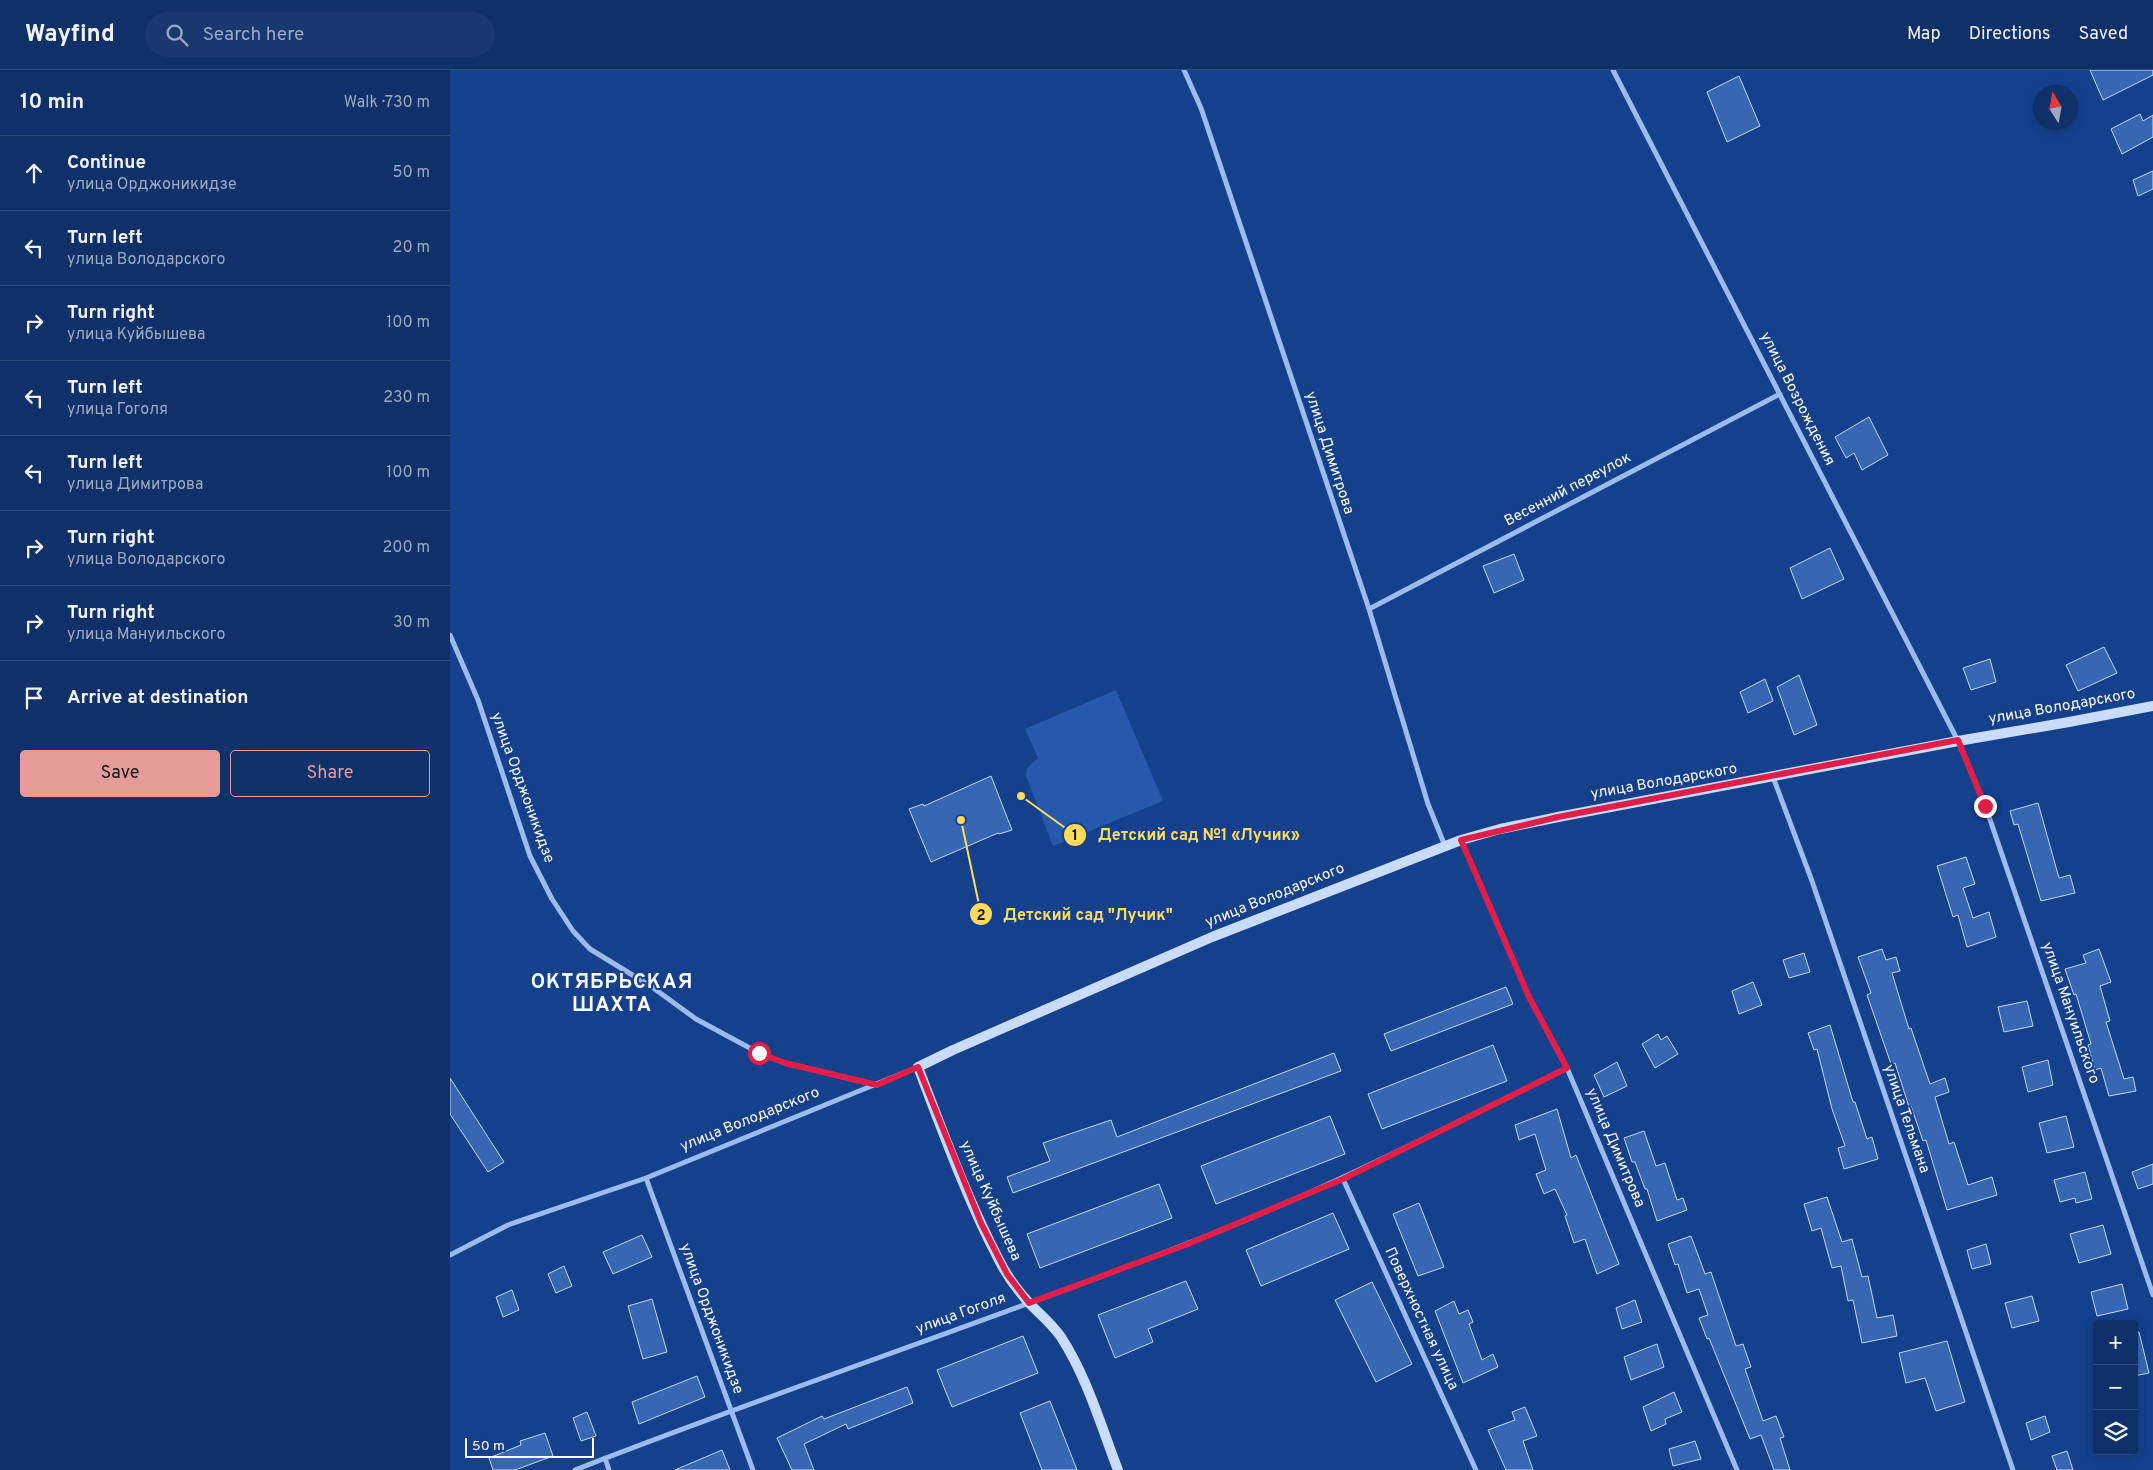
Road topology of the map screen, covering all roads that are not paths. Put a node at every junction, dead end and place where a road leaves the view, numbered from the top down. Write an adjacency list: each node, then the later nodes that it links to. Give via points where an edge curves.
1 (1184, 70): 4 (street, улица Димитрова, via 1201,108)
2 (1613, 70): 3 (street, улица Возрождения)
3 (1780, 394): 4 (street, Весенний переулок); 7 (street, улица Возрождения)
4 (1369, 610): 10 (street, улица Димитрова, via 1428,804)
5 (450, 637): 13 (street, улица Орджоникидзе, via 478,700 530,856 552,899 573,931 590,949 696,1019 751,1049 785,1063)
6 (2153, 706): 7 (street, улица Володарского)
7 (1958, 740): 8 (street, улица Володарского); 17 (street, улица Мануильского, via 1985,806)
8 (1773, 777): 9 (street, улица Володарского, via 1558,817); 27 (street, улица Тельмана, via 1812,881)
9 (1461, 840): 10 (street, улица Володарского); 12 (street, улица Димитрова, via 1529,997)
10 (1445, 846): 11 (street, улица Володарского, via 1212,937)
11 (918, 1067): 13 (street, улица Володарского); 18 (street, улица Куйбышева, via 981,1223 1007,1274)
12 (1567, 1068): 15 (street, улица Гоголя); 26 (street, улица Димитрова)
13 (877, 1085): 14 (street, улица Володарского)
14 (646, 1178): 16 (street, улица Володарского, via 508,1225); 19 (street, улица Орджоникидзе)
15 (1343, 1179): 18 (street, улица Гоголя, via 1188,1244); 25 (street, Поверхностная улица)
16 (450, 1255)
17 (2153, 1295)
18 (1029, 1303): 19 (street, улица Гоголя); 24 (street, улица Куйбышева, via 1050,1323 1076,1362)
19 (731, 1410): 20 (street, улица Гоголя); 23 (street, улица Орджоникидзе)
20 (605, 1458): 21 (street, улица Гоголя); 22 (street)
21 (575, 1470)
22 (609, 1470)
23 (753, 1470)
24 (1118, 1470)
25 (1476, 1470)
26 (1737, 1470)
27 (2013, 1470)

